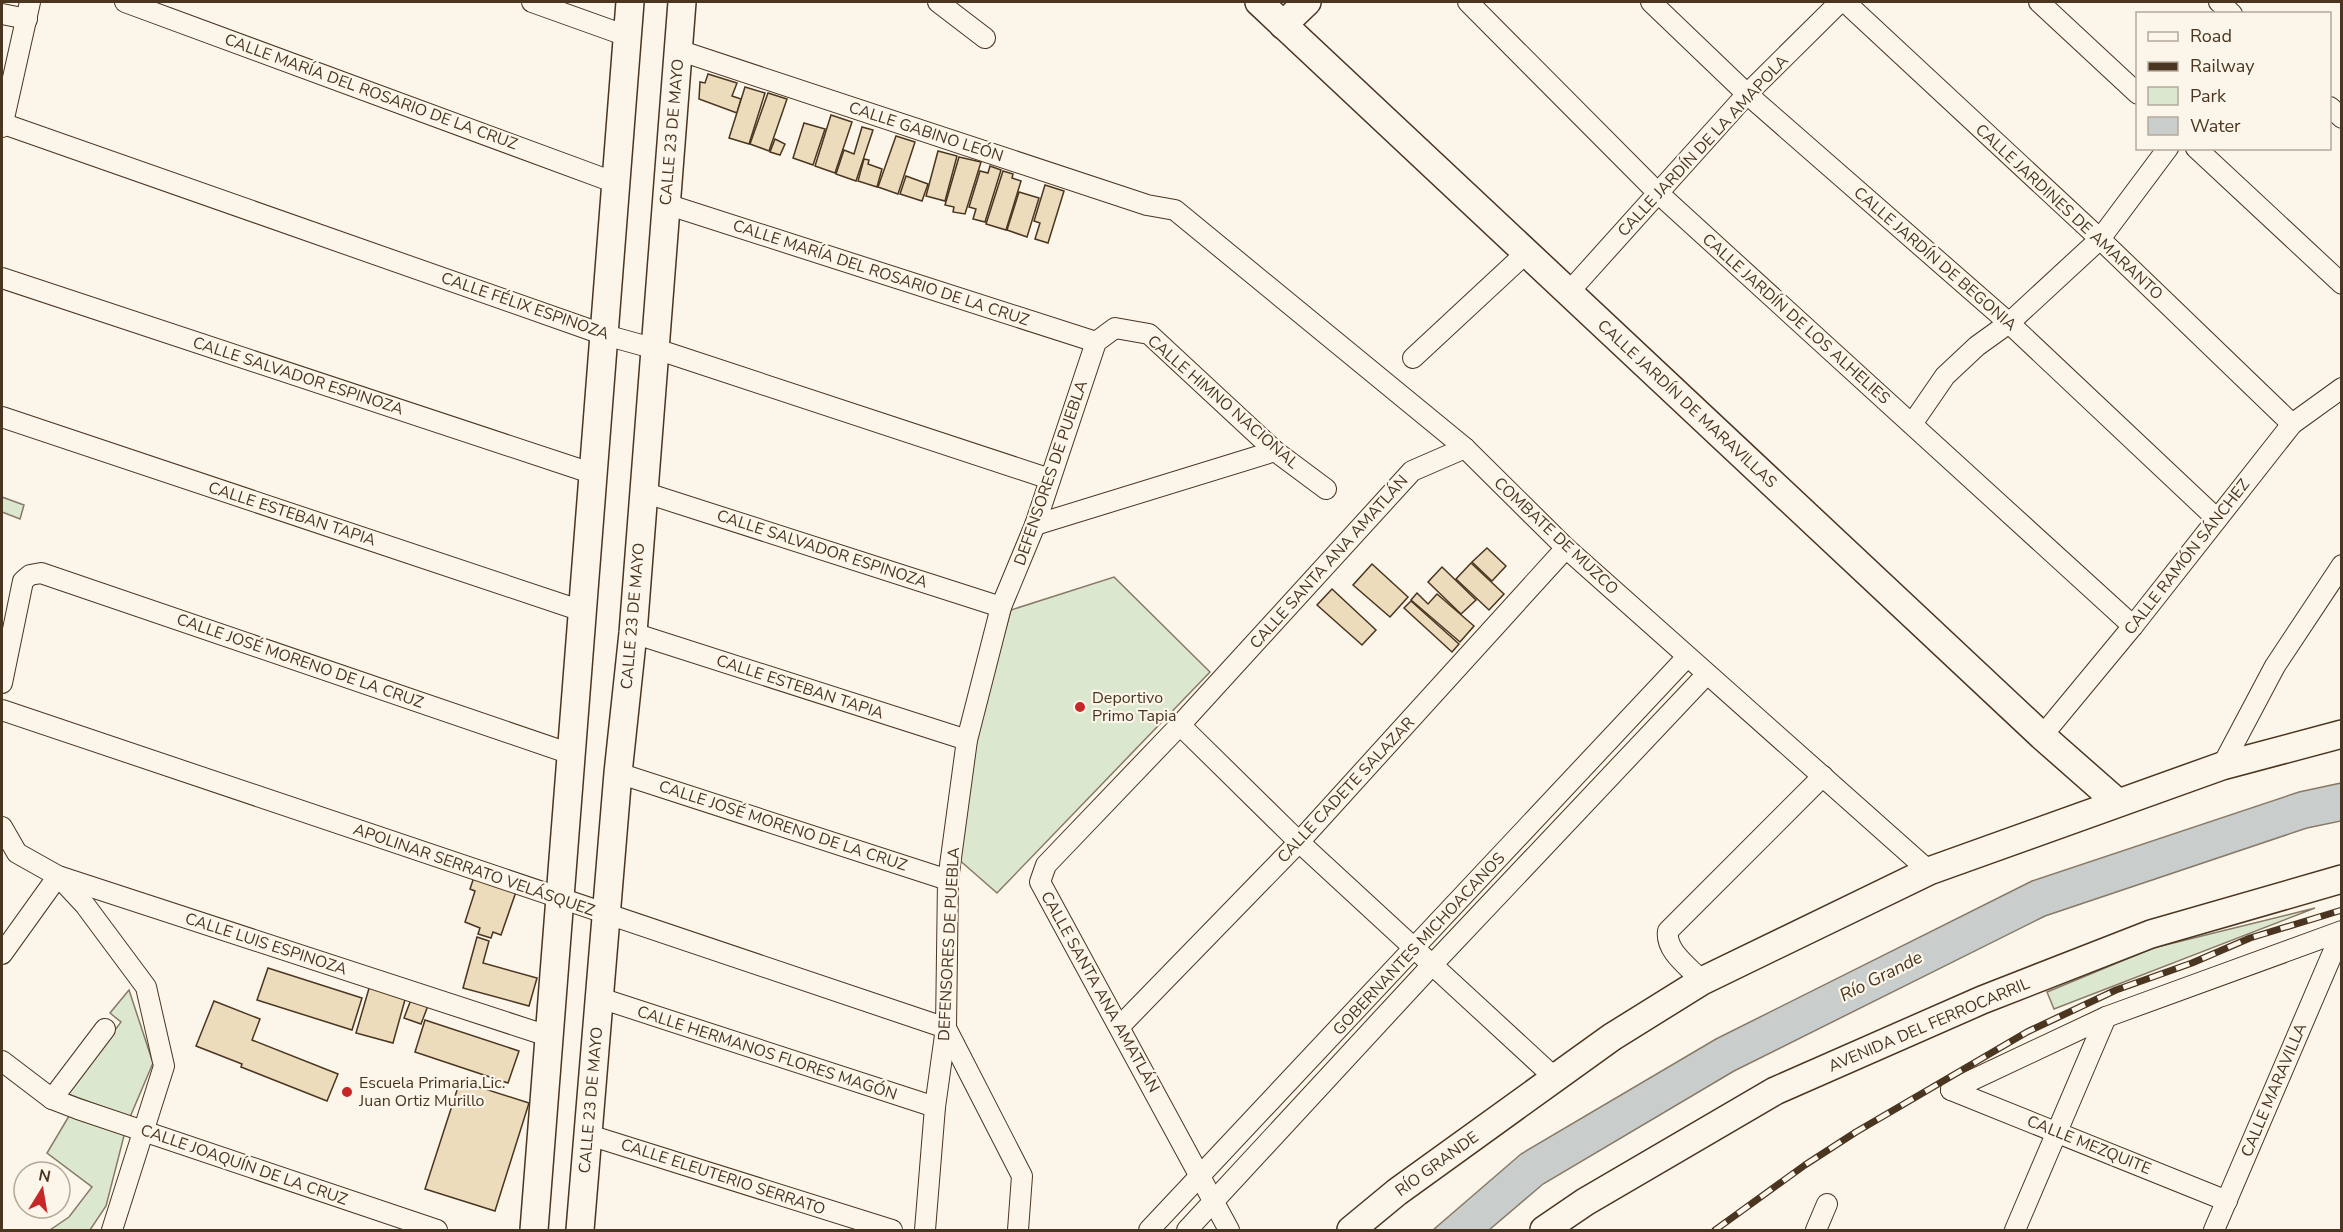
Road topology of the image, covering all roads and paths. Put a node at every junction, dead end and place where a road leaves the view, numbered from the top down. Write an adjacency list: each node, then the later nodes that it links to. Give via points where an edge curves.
1 (125, 2): 26 (street, CALLE MARÍA DEL ROSARIO DE LA CRUZ)
2 (532, 2): 16 (street)
3 (630, 2): 16 (street)
4 (682, 2): 18 (street, CALLE 23 DE MAYO)
5 (938, 2): 17 (street)
6 (1259, 2): 15 (street, CALLE JARDÍN DE MARAVILLAS)
7 (1307, 2): 15 (street)
8 (1468, 2): 27 (street, CALLE JARDÍN DE LOS ALHELIES)
9 (1651, 2): 20 (street, CALLE JARDÍN DE BEGONIA)
10 (1840, 2): 20 (street, CALLE JARDÍN DE LA AMAPOLA)
11 (1845, 2): 30 (street, CALLE JARDINES DE AMARANTO)
12 (2039, 2): 19 (street)
13 (28, 10): 14 (street); 23 (street)
14 (2, 14)
15 (1283, 25): 31 (street, CALLE JARDÍN DE MARAVILLAS)
16 (627, 36): 26 (street)
17 (985, 38)
18 (678, 50): 28 (street, CALLE 23 DE MAYO); 29 (street, CALLE GABINO LEÓN, via 1147,205)
19 (2136, 91)
20 (1747, 94): 27 (street, CALLE JARDÍN DE LA AMAPOLA); 35 (street, CALLE JARDÍN DE BEGONIA)
21 (2331, 107): 22 (street)
22 (2342, 118)
23 (3, 126): 36 (street, CALLE FÉLIX ESPINOZA)
24 (2167, 150): 30 (street)
25 (2198, 150): 33 (street)
26 (616, 183): 36 (street)
27 (1658, 193): 34 (street, CALLE JARDÍN DE LA AMAPOLA); 42 (street, CALLE JARDÍN DE LOS ALHELIES)
28 (666, 204): 37 (street, CALLE MARÍA DEL ROSARIO DE LA CRUZ); 38 (street, CALLE 23 DE MAYO)
29 (1175, 210): 44 (street, COMBATE DE MUZCO)
30 (2100, 239): 35 (street); 43 (street, CALLE JARDINES DE AMARANTO)
31 (1526, 253): 34 (street, CALLE JARDÍN DE MARAVILLAS); 39 (street)
32 (2, 278): 46 (street, CALLE SALVADOR ESPINOZA)
33 (2342, 284)
34 (1568, 293): 65 (street, CALLE JARDÍN DE MARAVILLAS)
35 (2009, 323): 42 (street, via 1945,376); 50 (street, CALLE JARDÍN DE BEGONIA)
36 (605, 335): 38 (street, CALLE FÉLIX ESPINOZA); 46 (street)
37 (1096, 342): 45 (street, CALLE HIMNO NACIONAL, via 1114,328 1149,334); 47 (street, DEFENSORES DE PUEBLA)
38 (656, 349): 47 (street, CALLE FÉLIX ESPINOZA); 49 (street, CALLE 23 DE MAYO)
39 (1413, 358)
40 (2342, 388): 43 (street, CALLE RAMÓN SÁNCHEZ)
41 (2, 417): 56 (street, CALLE ESTEBAN TAPIA)
42 (1912, 424): 57 (street, CALLE JARDÍN DE LOS ALHELIES)
43 (2292, 424): 50 (street, CALLE RAMÓN SÁNCHEZ)
44 (1465, 448): 52 (street, COMBATE DE MUZCO); 63 (street, CALLE SANTA ANA AMATLÁN, via 1412,471)
45 (1275, 451): 48 (street, CALLE HIMNO NACIONAL); 51 (street)
46 (594, 474): 56 (street)
47 (1050, 479): 51 (street, DEFENSORES DE PUEBLA)
48 (1326, 489)
49 (643, 492): 55 (street, CALLE SALVADOR ESPINOZA); 58 (street, CALLE 23 DE MAYO)
50 (2217, 519): 57 (street, CALLE RAMÓN SÁNCHEZ)
51 (1035, 525): 55 (street, DEFENSORES DE PUEBLA)
52 (1566, 548): 59 (street, COMBATE DE MUZCO); 73 (street, CALLE CADETE SALAZAR)
53 (2342, 565): 68 (street, via 2275,666)
54 (10, 598): 61 (street); 67 (street, CALLE JOSÉ MORENO DE LA CRUZ, via 23,581 41,573)
55 (1001, 607): 66 (street, DEFENSORES DE PUEBLA)
56 (582, 611): 67 (street)
57 (2133, 626): 65 (street, CALLE RAMÓN SÁNCHEZ)
58 (633, 633): 66 (street, CALLE ESTEBAN TAPIA); 69 (street, CALLE 23 DE MAYO)
59 (1688, 657): 60 (street, COMBATE DE MUZCO); 81 (street, GOBERNANTES MICHOACANOS)
60 (1707, 674): 70 (street, COMBATE DE MUZCO); 84 (street, GOBERNANTES MICHOACANOS)
61 (2, 683)
62 (2, 710): 78 (street, APOLINAR SERRATO VELÁSQUEZ)
63 (1180, 725): 73 (street); 88 (street, CALLE SANTA ANA AMATLÁN, via 1046,865 1040,882)
64 (2342, 734): 68 (street, RÍO GRANDE)
65 (2042, 736): 71 (street, CALLE JARDÍN DE MARAVILLAS)
66 (967, 740): 77 (street, DEFENSORES DE PUEBLA)
67 (571, 753): 78 (street)
68 (2222, 766): 71 (street, RÍO GRANDE)
69 (618, 773): 77 (street, CALLE JOSÉ MORENO DE LA CRUZ); 79 (street, CALLE 23 DE MAYO)
70 (1823, 776): 74 (street, COMBATE DE MUZCO); 85 (street, via 1668,931 1667,940 1673,950)
71 (2117, 802): 74 (street, RÍO GRANDE)
72 (2, 827): 75 (street, CALLE LUIS ESPINOZA, via 17,853)
73 (1299, 842): 81 (street); 88 (street, CALLE CADETE SALAZAR)
74 (1929, 871): 85 (street, RÍO GRANDE)
75 (58, 876): 83 (street); 91 (street, CALLE LUIS ESPINOZA); 96 (street, via 147,987 164,1066)
76 (2342, 879): 114 (street, AVENIDA DEL FERROCARRIL, via 2151,934 1982,1000 1775,1091)
77 (948, 880): 89 (street, DEFENSORES DE PUEBLA)
78 (560, 898): 79 (street, APOLINAR SERRATO VELÁSQUEZ); 91 (street)
79 (607, 915): 86 (street, CALLE 23 DE MAYO); 89 (street, APOLINAR SERRATO VELÁSQUEZ)
80 (2342, 931): 87 (street)
81 (1415, 948): 84 (street); 99 (street, GOBERNANTES MICHOACANOS)
82 (2334, 950): 101 (street, CALLE MARAVILLA)
83 (2, 954)
84 (1433, 964): 93 (street); 100 (street, GOBERNANTES MICHOACANOS)
85 (1702, 981): 93 (street, RÍO GRANDE)
86 (600, 998): 95 (street, CALLE HERMANOS FLORES MAGÓN); 98 (street, CALLE 23 DE MAYO)
87 (2106, 1017): 97 (street); 97 (street, CALLE MEZQUITE, via 1951,1090)
88 (1120, 1026): 99 (street, CALLE SANTA ANA AMATLÁN)
89 (946, 1028): 95 (street, DEFENSORES DE PUEBLA); 109 (street, via 1022,1176)
90 (105, 1029): 94 (street)
91 (548, 1036): 105 (street)
92 (2, 1061): 94 (street)
93 (1555, 1078): 113 (street, RÍO GRANDE)
94 (52, 1099): 96 (street, CALLE JOAQUÍN DE LA CRUZ)
95 (935, 1107): 108 (street, DEFENSORES DE PUEBLA)
96 (145, 1131): 103 (street); 104 (street, CALLE JOAQUÍN DE LA CRUZ)
97 (2057, 1133): 101 (street, CALLE MEZQUITE); 116 (street)
98 (589, 1135): 106 (street, CALLE 23 DE MAYO); 107 (street, CALLE ELEUTERIO SERRATO)
99 (1201, 1176): 100 (street, CALLE SANTA ANA AMATLÁN); 110 (street, GOBERNANTES MICHOACANOS)
100 (1214, 1201): 111 (street, GOBERNANTES MICHOACANOS); 112 (street, CALLE SANTA ANA AMATLÁN)
101 (2226, 1201): 117 (street, CALLE MARAVILLA)
102 (1827, 1204): 115 (street)
103 (112, 1230)
104 (437, 1230)
105 (534, 1230)
106 (580, 1230)
107 (892, 1230)
108 (925, 1230)
109 (1018, 1230)
110 (1149, 1230)
111 (1187, 1230)
112 (1229, 1230)
113 (1351, 1230)
114 (1544, 1230)
115 (1816, 1230)
116 (2015, 1230)
117 (2214, 1230)

